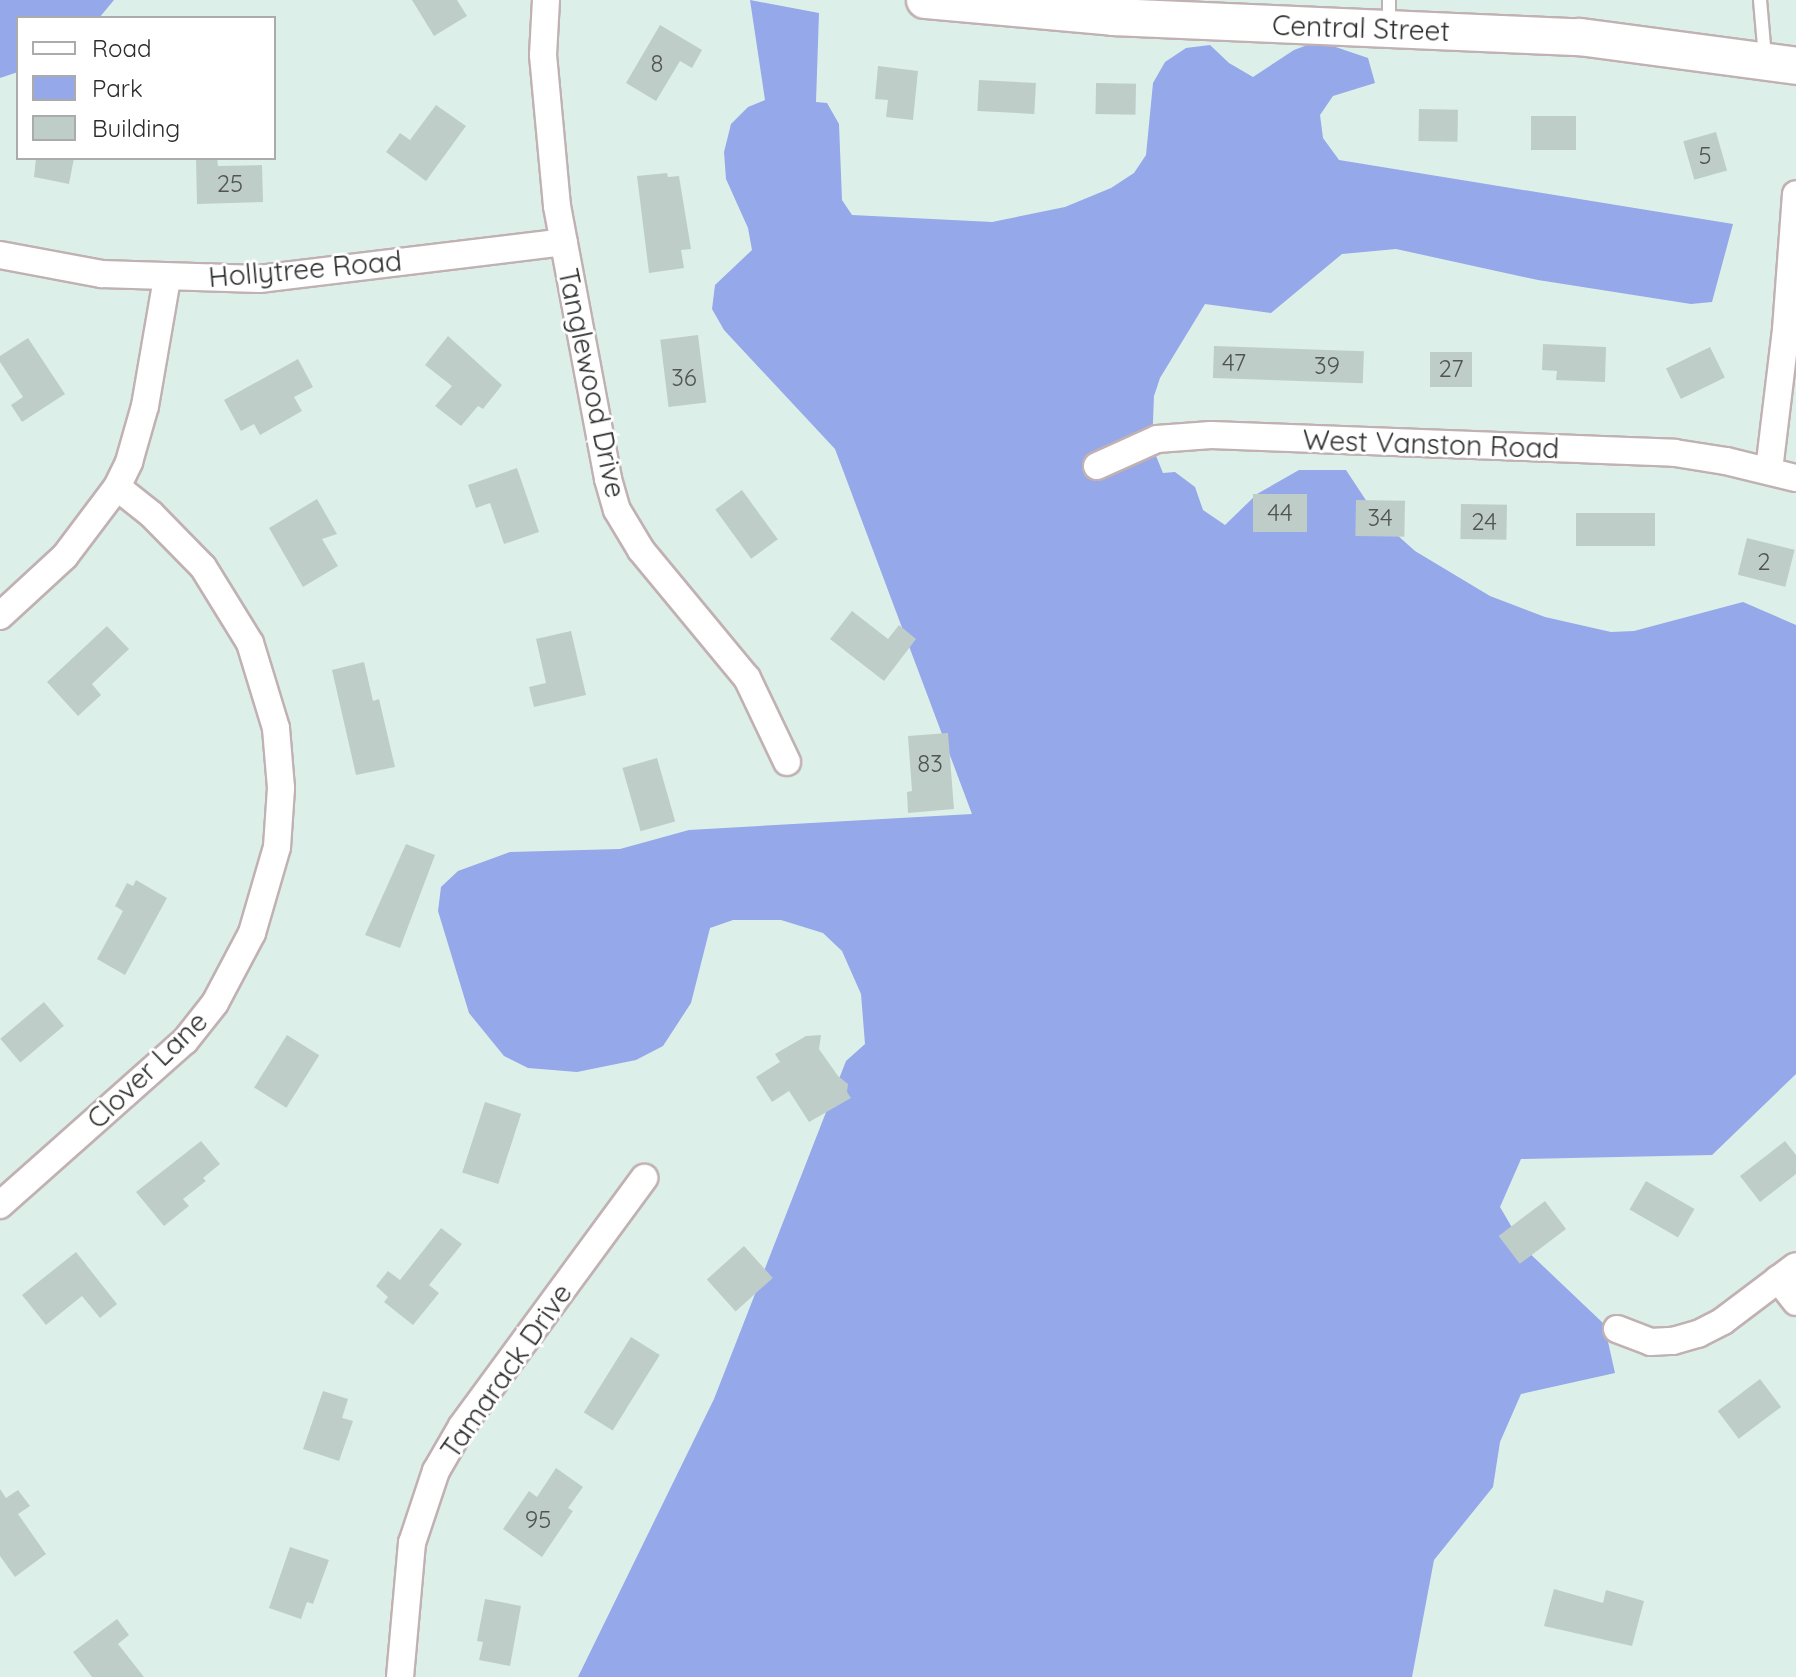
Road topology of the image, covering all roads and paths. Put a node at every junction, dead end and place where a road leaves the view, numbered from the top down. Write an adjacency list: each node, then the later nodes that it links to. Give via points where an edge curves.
1 (546, 0): 7 (street, Tanglewood Drive, via 547,112)
2 (925, 0): 4 (main road, Central Street, via 1114,17)
3 (1760, 0): 5 (lane)
4 (1389, 15): 5 (main road, Central Street)
5 (1781, 63)
6 (1796, 194): 11 (street)
7 (564, 242): 9 (street, Hollytree Road, via 259,279); 15 (street, Tanglewood Drive, via 591,406 617,510 672,592 747,678)
8 (0, 255): 9 (street, Hollytree Road, via 102,274)
9 (167, 279): 13 (street, via 142,420)
10 (1097, 466): 11 (street, West Vanston Road, via 1157,439 1211,435 1675,453)
11 (1769, 470): 12 (street, West Vanston Road)
12 (1796, 478)
13 (117, 487): 14 (street, via 65,556); 17 (street, Clover Lane, via 203,567 250,643 269,699 280,758 277,847 252,933 215,1003 185,1041)
14 (0, 616)
15 (787, 762)
16 (644, 1178): 21 (street, Tamarack Drive, via 462,1426 436,1471 412,1543)
17 (0, 1205)
18 (1787, 1272): 19 (street); 20 (street, via 1698,1334 1651,1342)
19 (1796, 1302)
20 (1617, 1329)
21 (400, 1677)

